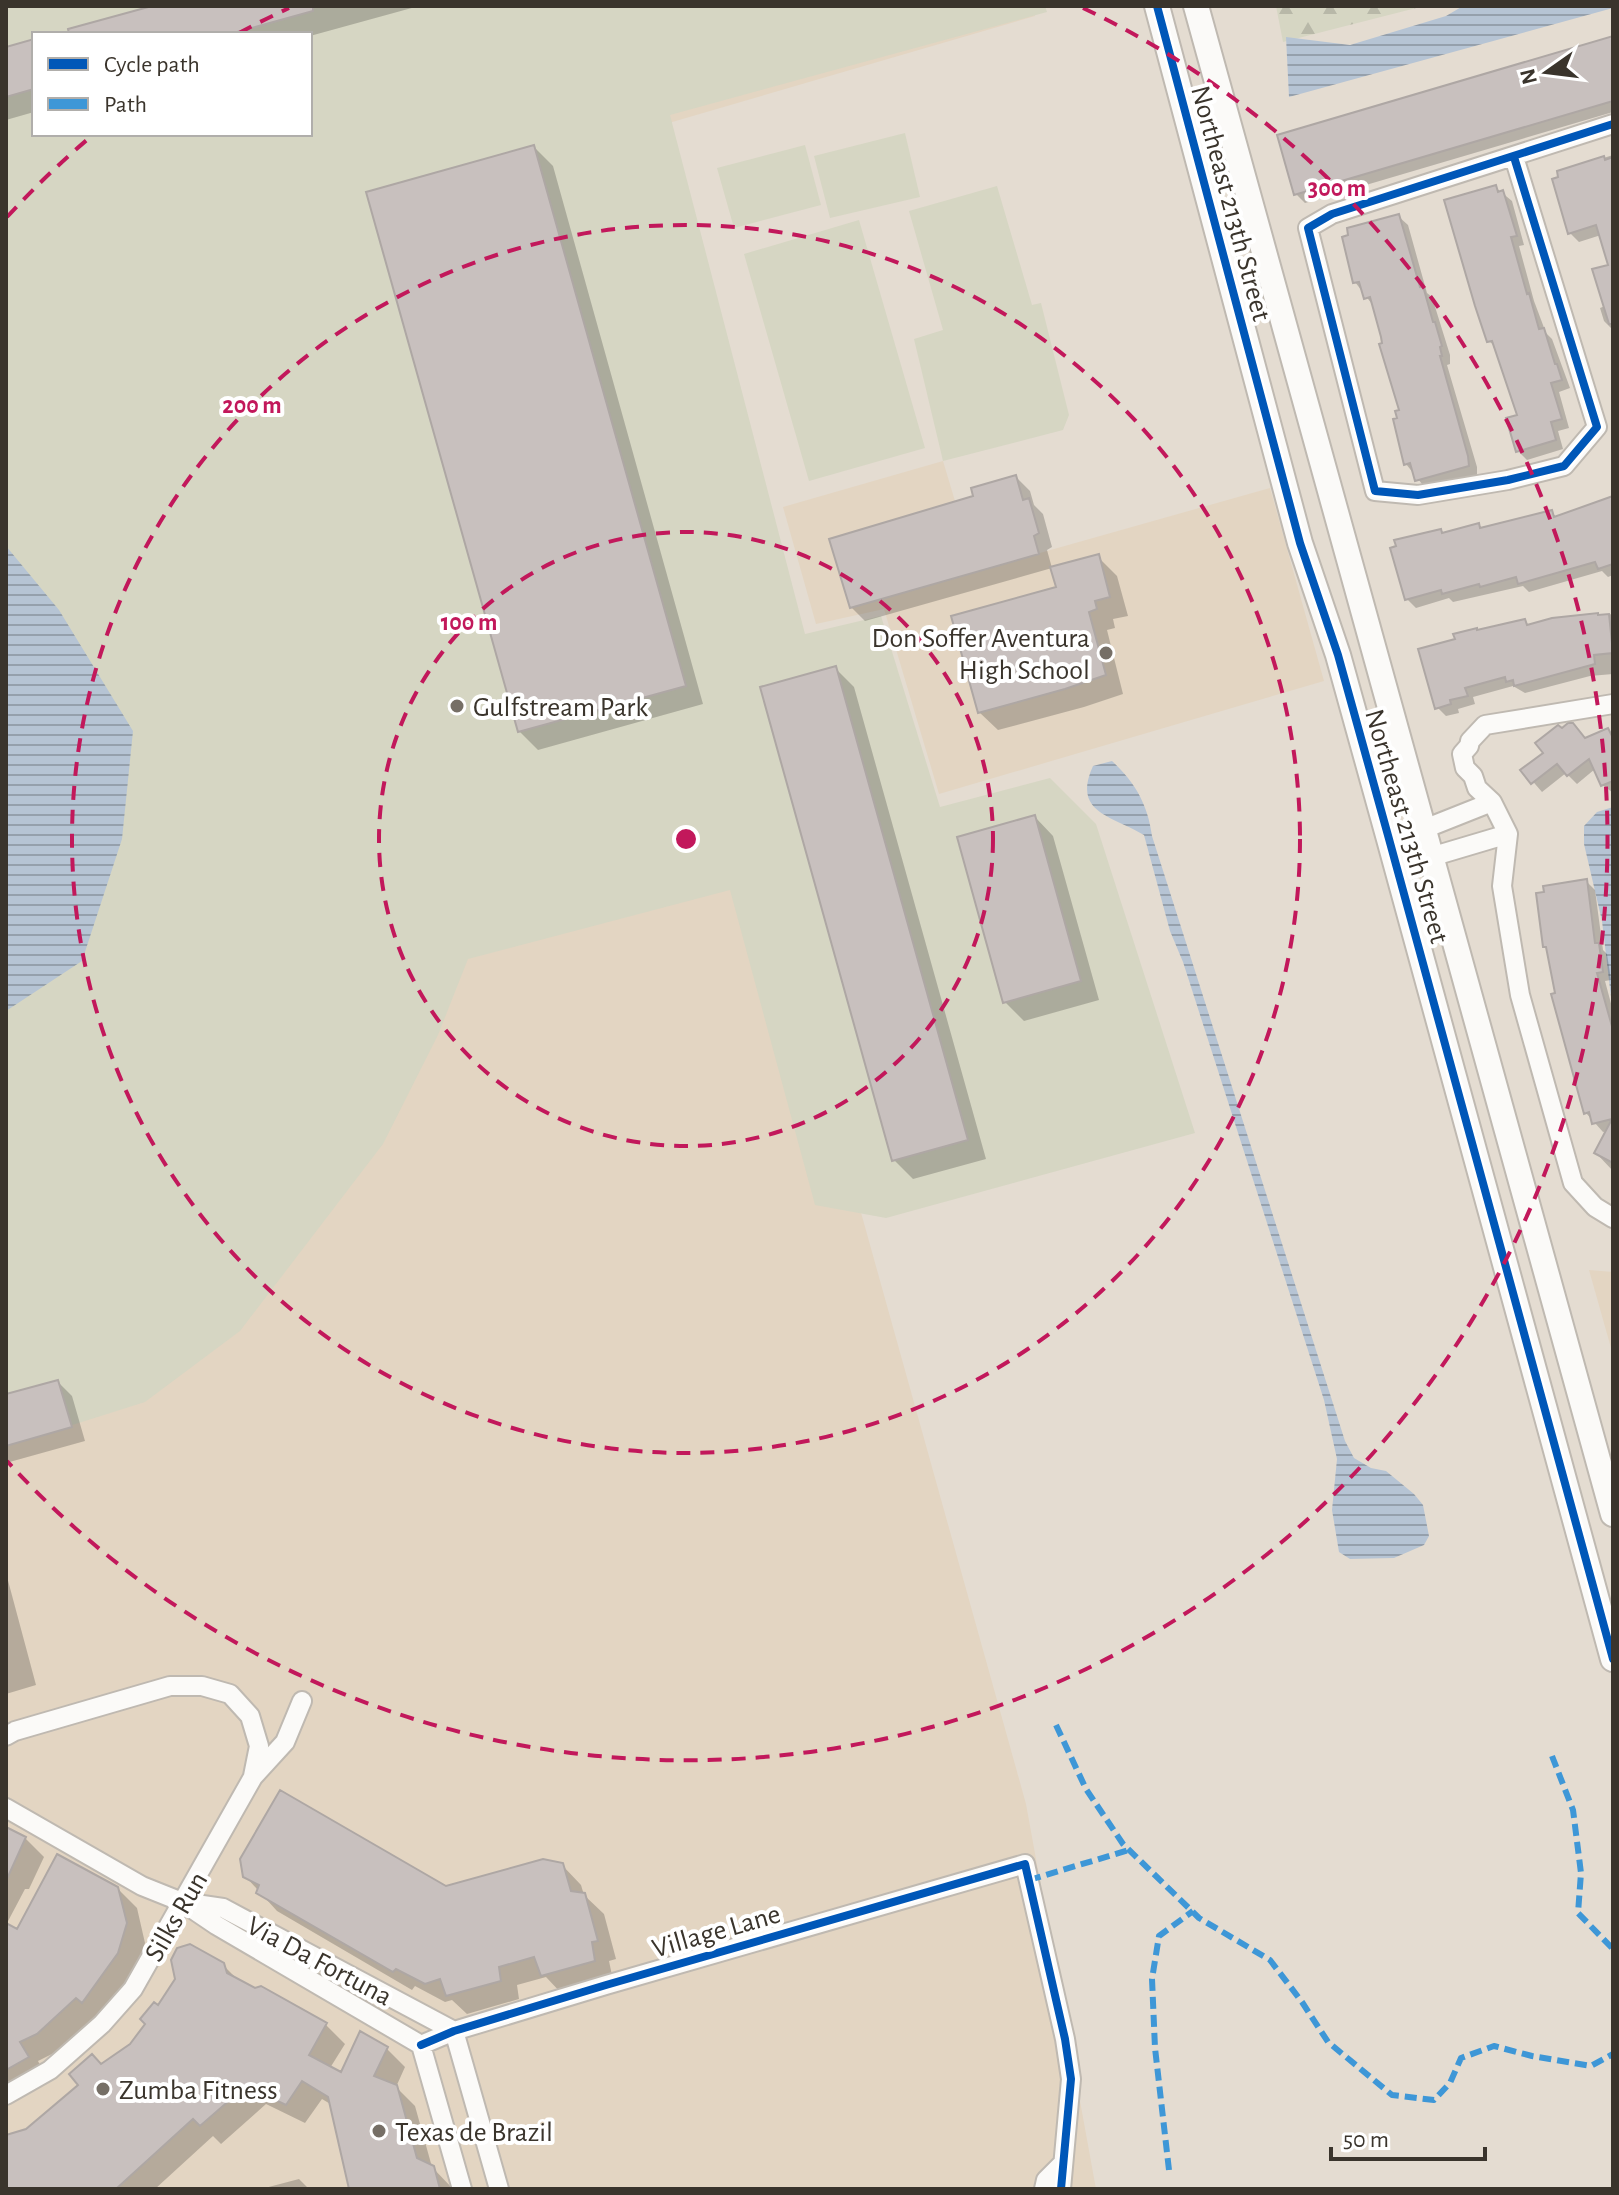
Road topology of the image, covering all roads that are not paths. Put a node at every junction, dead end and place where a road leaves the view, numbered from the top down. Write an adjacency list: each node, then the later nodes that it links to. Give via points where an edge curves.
1 (1157, 6): 9 (street, Northeast 213th Street, via 1300,543 1338,655)
2 (1196, 6): 7 (street, Northeast 213th Street)
3 (1613, 124): 4 (street)
4 (1514, 157): 4 (street, via 1332,214 1308,228 1375,491 1418,495 1564,466 1597,427)
5 (1613, 704): 6 (street, via 1485,725 1462,754 1477,788)
6 (1492, 802): 7 (street); 8 (street)
7 (1424, 829): 9 (street); 10 (street, Northeast 213th Street)
8 (1508, 834): 10 (street); 12 (street, via 1502,886 1520,995 1573,1183)
9 (1389, 839): 11 (street, Northeast 213th Street)
10 (1433, 857): 11 (street); 13 (street, Northeast 213th Street)
11 (1397, 867): 14 (street, Northeast 213th Street)
12 (1613, 1218)
13 (1613, 1514)
14 (1613, 1659)
15 (302, 1701): 17 (street, Silks Run, via 285,1742)
16 (6, 1736): 17 (street, via 170,1686 202,1686 230,1694 250,1716 259,1746)
17 (253, 1777): 19 (street, Silks Run)
18 (6, 1808): 19 (street, Via Da Fortuna, via 142,1886)
19 (182, 1902): 20 (street, Via Da Fortuna, via 223,1908); 21 (street, Via Da Fortuna); 22 (street, Silks Run, via 133,1989 102,2024 50,2070)
20 (454, 2031): 21 (street, Village Lane); 23 (street, Village Lane, via 1025,1864 1071,2079); 25 (street)
21 (421, 2045): 24 (street)
22 (6, 2095)
23 (1063, 2163): 26 (street); 27 (street)
24 (462, 2189)
25 (499, 2189)
26 (1044, 2189)
27 (1061, 2189)

